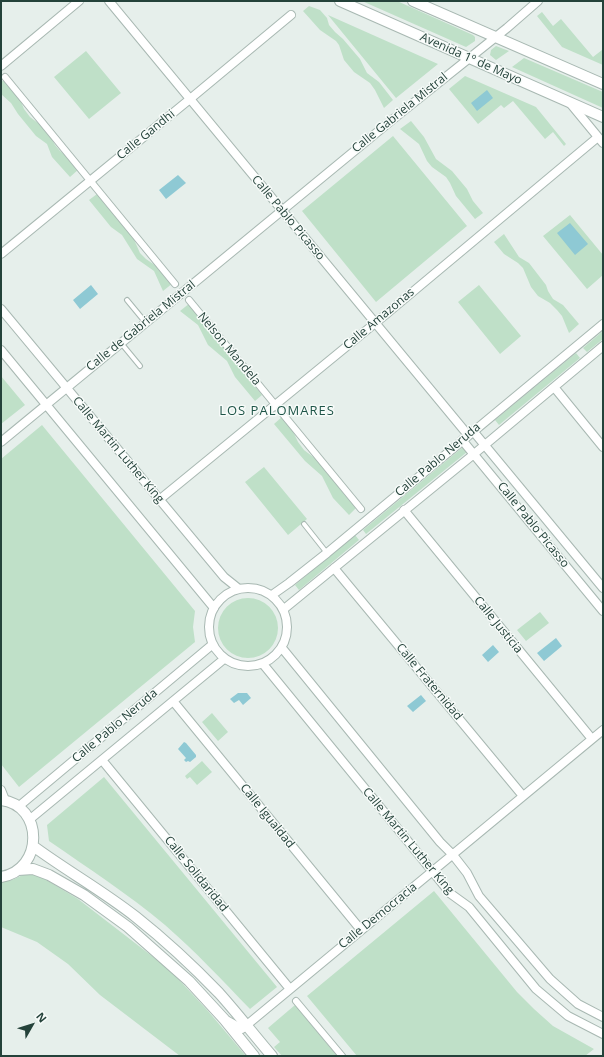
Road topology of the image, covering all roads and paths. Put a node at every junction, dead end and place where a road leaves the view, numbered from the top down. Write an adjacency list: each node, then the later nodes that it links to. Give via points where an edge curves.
1 (79, 1): 9 (street)
2 (109, 1): 12 (street, Calle Pablo Picasso)
3 (340, 1): 8 (street, Avenida 1º de Mayo)
4 (413, 1): 7 (street)
5 (538, 1): 7 (street, Calle Gabriela Mistral)
6 (291, 15): 12 (street, Calle Gandhi)
7 (494, 37): 8 (street, Calle Gabriela Mistral); 11 (street)
8 (468, 58): 13 (street, Avenida 1º de Mayo); 17 (street, Calle Gabriela Mistral)
9 (1, 66)
10 (5, 77): 16 (street)
11 (603, 84)
12 (190, 99): 16 (street, Calle Gandhi); 17 (street, Calle Pablo Picasso)
13 (569, 101): 14 (street, Avenida 1º de Mayo); 15 (street)
14 (603, 117)
15 (600, 140): 24 (street, Calle Amazonas)
16 (90, 180): 18 (street, Calle Gandhi); 19 (street)
17 (282, 211): 23 (street, Calle de Gabriela Mistral); 24 (street, Calle Pablo Picasso)
18 (1, 254)
19 (175, 284)
20 (127, 300): 23 (lane)
21 (189, 300): 33 (street, Nelson Mandela)
22 (1, 309): 31 (street, Calle Martin Luther King)
23 (146, 323): 26 (street, Calle de Gabriela Mistral)
24 (375, 323): 33 (street, Calle Amazonas); 34 (street, Calle Pablo Picasso)
25 (603, 324): 34 (street, Calle Pablo Neruda)
26 (121, 343): 29 (lane); 31 (street, Calle de Gabriela Mistral)
27 (603, 346): 30 (street, Calle Pablo Neruda)
28 (1, 350): 32 (street)
29 (140, 366)
30 (554, 387): 36 (street, Calle Pablo Neruda); 37 (street)
31 (66, 388): 32 (street, Calle de Gabriela Mistral); 39 (street, Calle Martin Luther King)
32 (46, 405): 35 (street, Calle de Gabriela Mistral); 48 (street)
33 (275, 405): 39 (street, Calle Amazonas); 40 (street, Nelson Mandela)
34 (468, 435): 36 (street, Calle Pablo Picasso); 38 (street, Calle Pablo Picasso); 43 (street, Calle Pablo Neruda)
35 (1, 442)
36 (484, 446): 38 (street, Calle Pablo Neruda); 45 (street, Calle Pablo Picasso)
37 (603, 447)
38 (474, 454): 41 (street, Calle Pablo Neruda); 50 (street, Calle Pablo Picasso)
39 (159, 500): 46 (street, Calle Martin Luther King, via 224,578)
40 (361, 509)
41 (404, 510): 44 (street, Calle Pablo Neruda); 57 (street, Calle Justicia)
42 (304, 524): 43 (lane)
43 (327, 553): 47 (street, Calle Pablo Neruda)
44 (334, 568): 49 (street, Calle Pablo Neruda); 60 (street, Calle Fraternidad)
45 (603, 588)
46 (239, 589): 47 (street, via 257,589); 48 (street, via 217,601)
47 (272, 595): 49 (street)
48 (214, 608): 51 (street, via 209,626)
49 (284, 609): 52 (street, via 288,629)
50 (603, 611)
51 (213, 644): 53 (street); 62 (street, Calle Pablo Neruda)
52 (282, 648): 54 (street, via 274,658); 65 (street, Calle Martin Luther King)
53 (224, 658): 54 (street, via 242,667); 55 (street, Calle Pablo Neruda)
54 (263, 664): 67 (street, Calle Martin Luther King)
55 (173, 701): 58 (street, Calle Pablo Neruda); 69 (street, Calle Igualdad)
56 (603, 730): 57 (street, Calle Democracia)
57 (592, 739): 60 (street, Calle Democracia)
58 (102, 760): 63 (street, Calle Pablo Neruda); 70 (street, Calle Solidaridad)
59 (1, 790): 61 (street)
60 (523, 796): 65 (street, Calle Democracia)
61 (3, 800): 62 (street)
62 (18, 807): 63 (street)
63 (29, 820): 64 (street)
64 (33, 846): 66 (street, via 28,859); 74 (street, via 96,888 157,934 204,979)
65 (453, 855): 67 (street, Calle Democracia); 72 (street, Calle Martin Luther King, via 467,873 479,896 550,980 578,1004)
66 (18, 870): 68 (street); 73 (street, via 33,869 49,875 109,914 189,981)
67 (432, 872): 69 (street, Calle Democracia); 75 (street, Calle Martin Luther King, via 451,894 469,907 536,989 568,1016)
68 (1, 877)
69 (360, 930): 70 (street, Calle Democracia)
70 (290, 989): 74 (street, Calle Democracia)
71 (296, 1001): 78 (street)
72 (603, 1017)
73 (224, 1019): 74 (street, via 242,1029); 76 (street)
74 (246, 1026): 77 (street)
75 (603, 1034)
76 (254, 1056)
77 (272, 1056)
78 (342, 1056)

